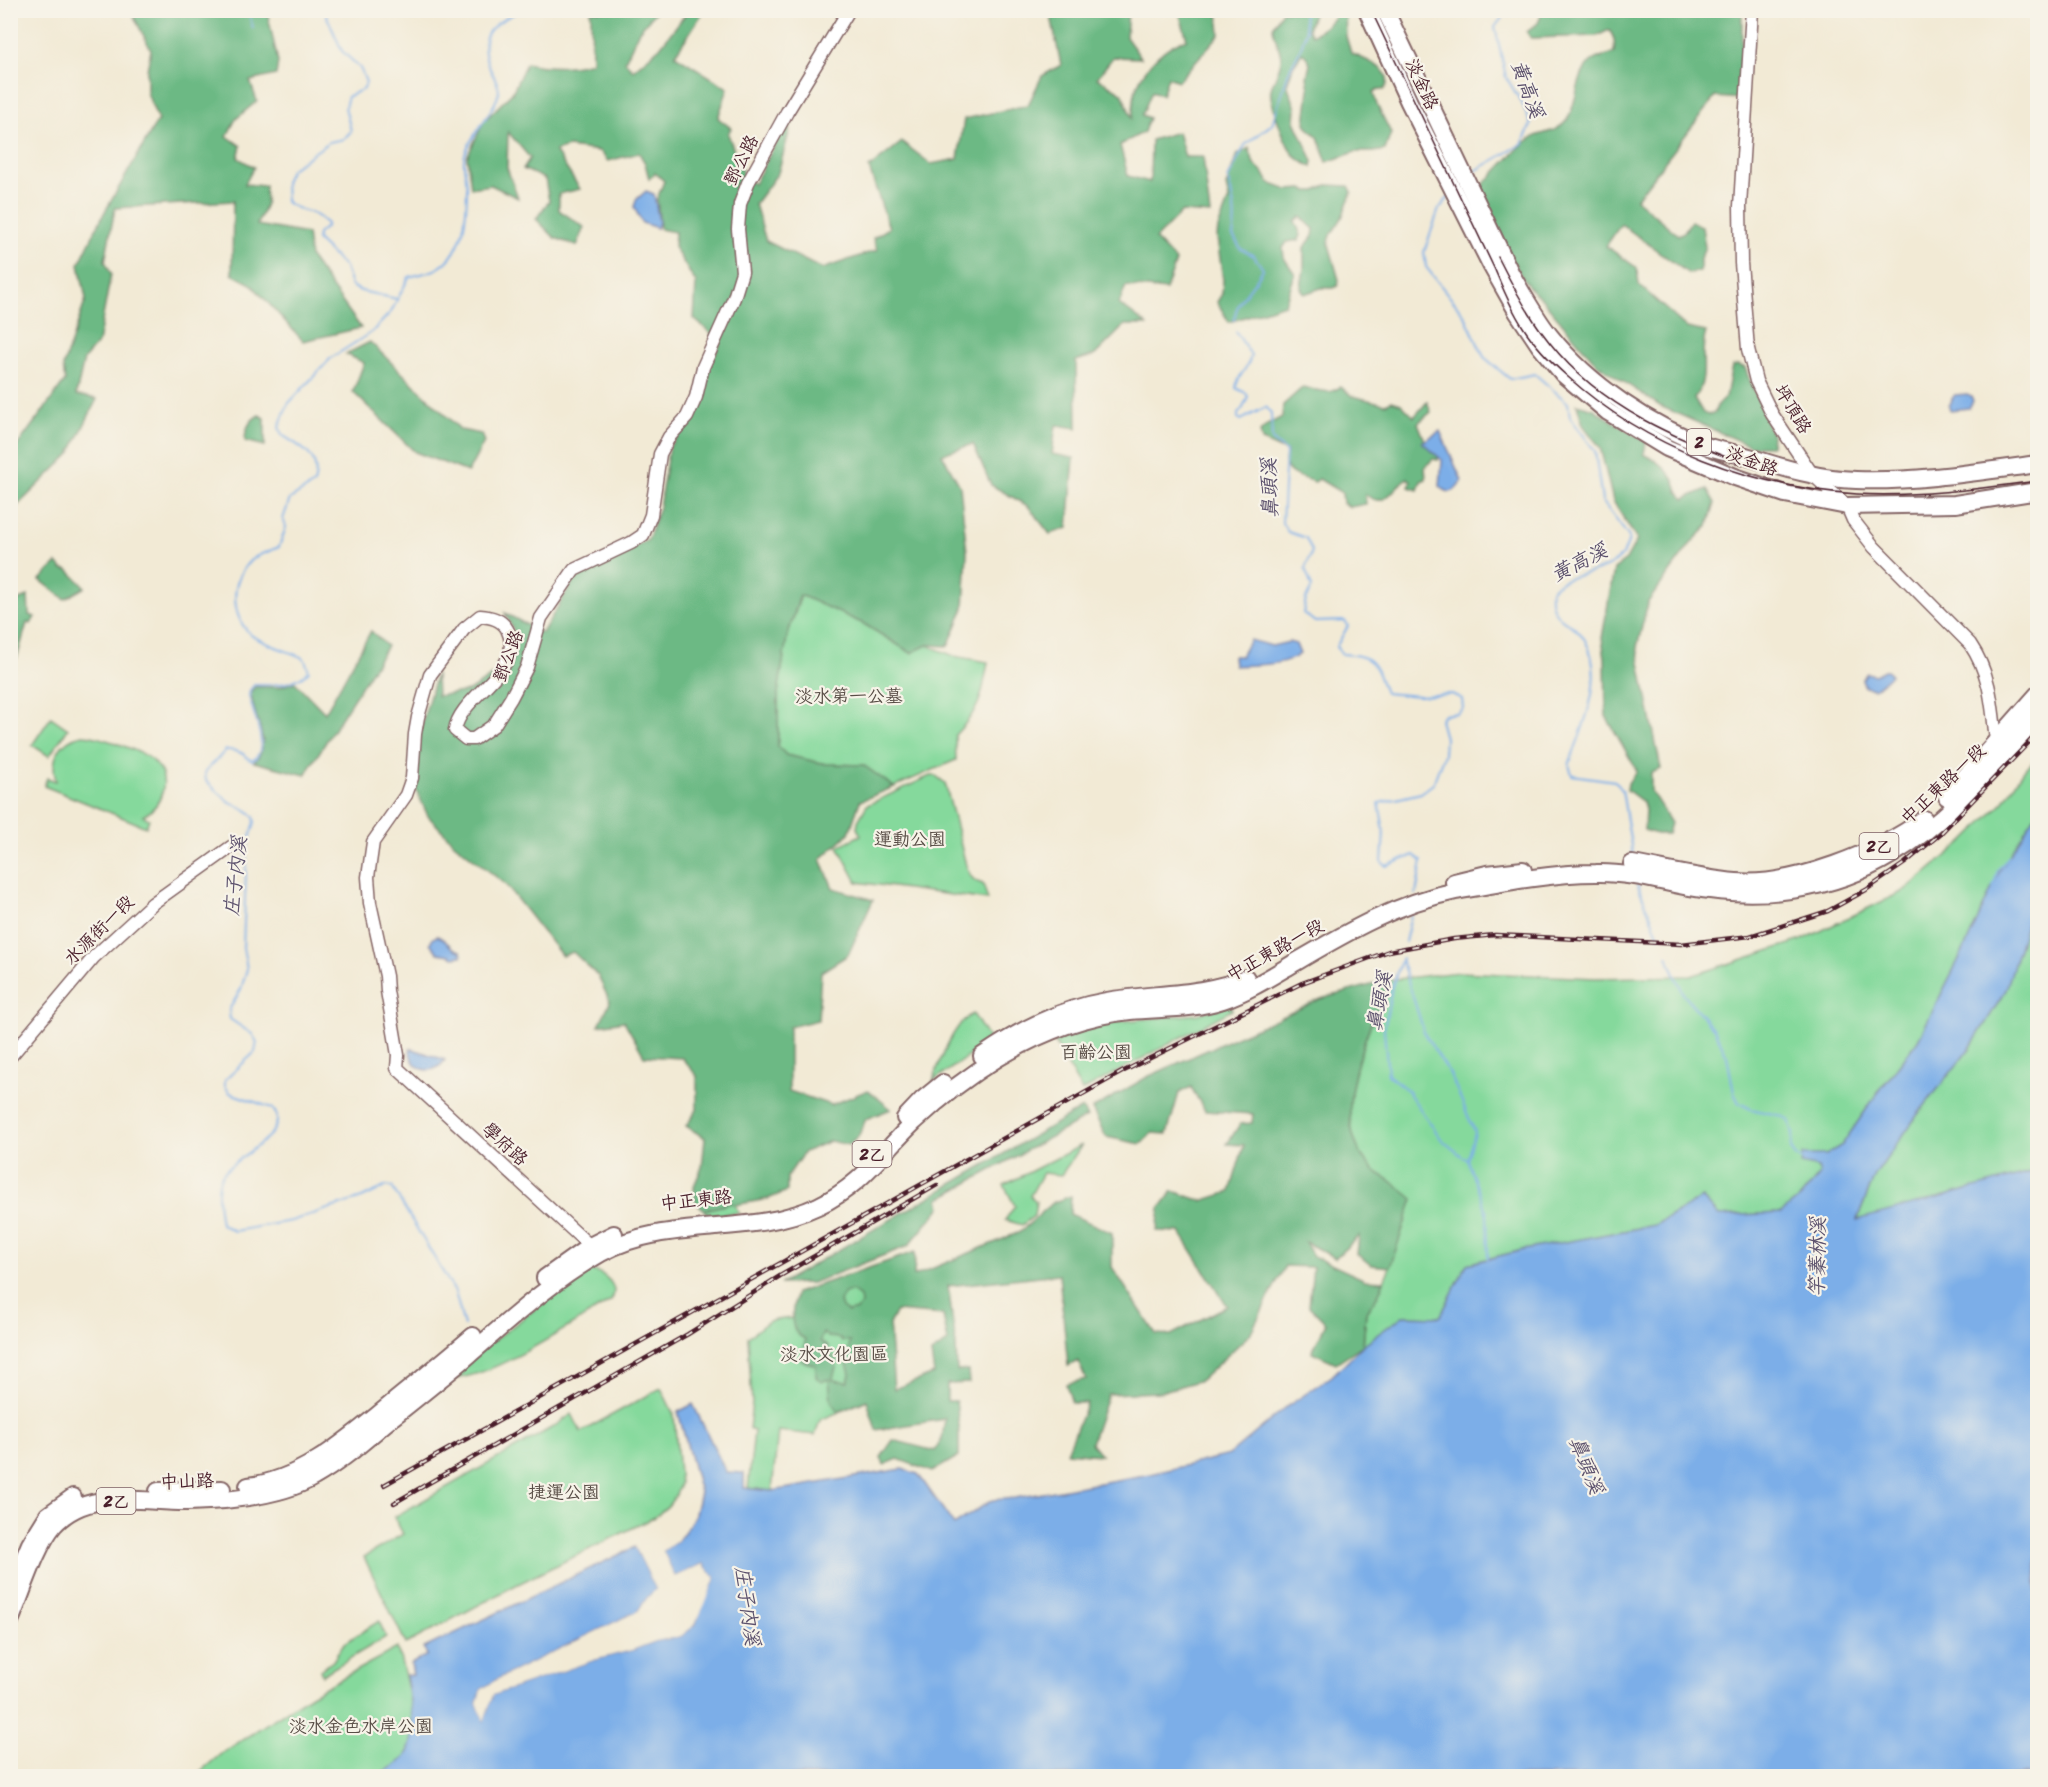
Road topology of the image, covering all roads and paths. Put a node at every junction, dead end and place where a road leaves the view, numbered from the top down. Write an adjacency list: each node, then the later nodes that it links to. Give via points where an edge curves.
1 (849, 10): 16 (street, 鄧公路, via 748,183 740,204 738,229 742,272 687,417 660,454 651,515 643,535 574,570 541,618 527,668 511,698 494,725 482,734 466,739 455,730 456,722 504,666 511,637 504,623 480,616 464,629 430,675 415,734 412,778 406,795 373,842 368,877)
2 (1367, 10): 5 (main road, 淡金路 / 2)
3 (1385, 10): 5 (main road, 淡金路 / 2)
4 (1752, 10): 7 (street, 坪頂路, via 1740,206 1748,349 1756,381 1772,414)
5 (1451, 168): 7 (main road, 淡金路 / 2, via 1474,196 1532,310 1550,336 1592,381 1662,426 1708,447); 9 (main road, 淡金路 / 2, via 1464,209 1491,265 1518,313 1563,374 1608,412 1667,448 1785,494)
6 (2037, 465): 7 (main road, 淡金路 / 2, via 1898,479 1854,480)
7 (1812, 474): 9 (street, 坪頂路)
8 (2037, 491): 9 (main road, 淡金路, via 1955,504)
9 (1847, 506): 12 (street, 坪頂路, via 1874,547 1970,644 1980,659)
10 (2037, 694): 12 (main road, 中正東路一段 / 2乙)
11 (2037, 717): 12 (main road, 中正東路一段 / 2乙)
12 (2002, 746): 14 (main road, 中正東路一段 / 2乙, via 1940,819 1918,837 1868,868 1838,880 1766,894 1695,888 1660,875 1579,864 1487,874 1403,901 1253,987 1223,1000 1199,1006)
13 (231, 847): 15 (street, 水源街一段, via 153,903 94,957)
14 (1125, 1005): 17 (main road, 中正東路 / 2乙, via 1075,1008 1006,1040 922,1100 843,1181 813,1198 778,1209 636,1227); 18 (main road, 中正東路 / 2乙, via 1047,1031 999,1057 950,1090 846,1192 813,1209 786,1218 652,1235 601,1253 523,1307 360,1444 314,1477)
15 (10, 1058)
16 (397, 1068): 17 (street, 學府路)
17 (590, 1246): 18 (main road, 中正東路 / 2乙, via 515,1300 358,1430)
18 (286, 1483): 19 (main road, 中山路 / 2乙, via 223,1489 102,1491 75,1496 48,1515 30,1544); 20 (main road, 中山路 / 2乙, via 256,1496 193,1502 98,1500 76,1508 55,1525 43,1543)
19 (10, 1591)
20 (10, 1621)

